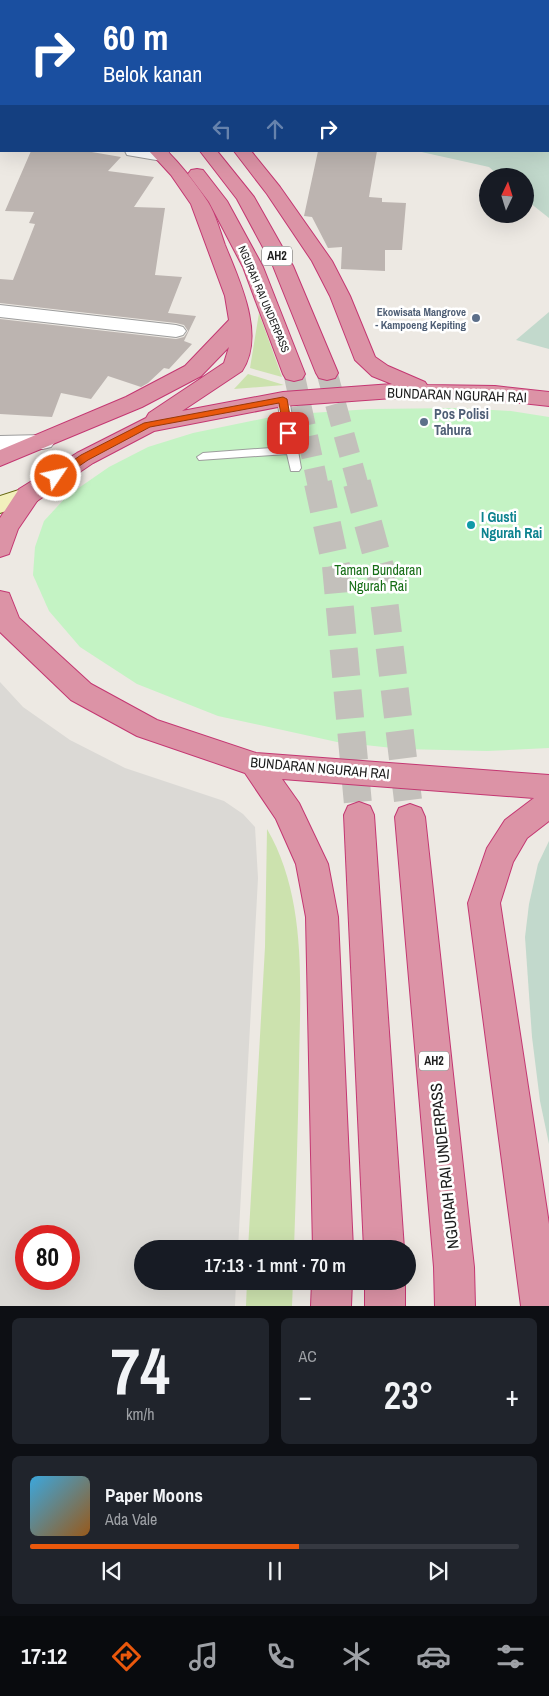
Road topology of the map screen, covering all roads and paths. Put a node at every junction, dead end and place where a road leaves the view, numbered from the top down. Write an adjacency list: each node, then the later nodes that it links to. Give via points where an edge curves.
1 (150, 152): 4 (street)
2 (209, 152): 8 (highway, NGURAH RAI UNDERPASS / AH2, via 245,197 283,266)
3 (243, 152): 10 (highway, via 322,261 366,360 380,371)
4 (166, 153): 6 (highway, via 200,204 235,296); 9 (highway, NGURAH RAI UNDERPASS / AH2, via 218,201 264,294)
5 (0, 312): 7 (street)
6 (240, 321): 13 (highway, via 241,340 234,366); 14 (highway, via 193,372)
7 (176, 331)
8 (327, 373)
9 (294, 374)
10 (425, 391): 11 (highway, BUNDARAN NGURAH RAI); 12 (highway, BUNDARAN NGURAH RAI)
11 (549, 398)
12 (283, 399): 13 (highway, BUNDARAN NGURAH RAI); 16 (lane)
13 (147, 425): 20 (highway, BUNDARAN NGURAH RAI, via 84,458)
14 (42, 442): 15 (street); 18 (highway)
15 (0, 443)
16 (292, 450): 17 (lane); 19 (lane)
17 (203, 457)
18 (0, 459)
19 (295, 468)
20 (28, 495): 21 (main road); 22 (highway, BUNDARAN NGURAH RAI, via 6,528)
21 (0, 505)
22 (0, 548)
23 (2, 614): 24 (highway, BUNDARAN NGURAH RAI, via 80,692 147,728)
24 (256, 765): 25 (highway, BUNDARAN NGURAH RAI); 29 (highway, via 288,812 312,864 322,917)
25 (549, 787)
26 (549, 804): 36 (highway, via 516,829 498,858 484,904)
27 (359, 815): 30 (highway)
28 (410, 817): 35 (highway, NGURAH RAI UNDERPASS / AH2, via 454,1267)
29 (333, 1240)
30 (383, 1240)
31 (332, 1290): 33 (highway)
32 (385, 1290): 34 (highway)
33 (331, 1306)
34 (385, 1306)
35 (455, 1306)
36 (541, 1306)

